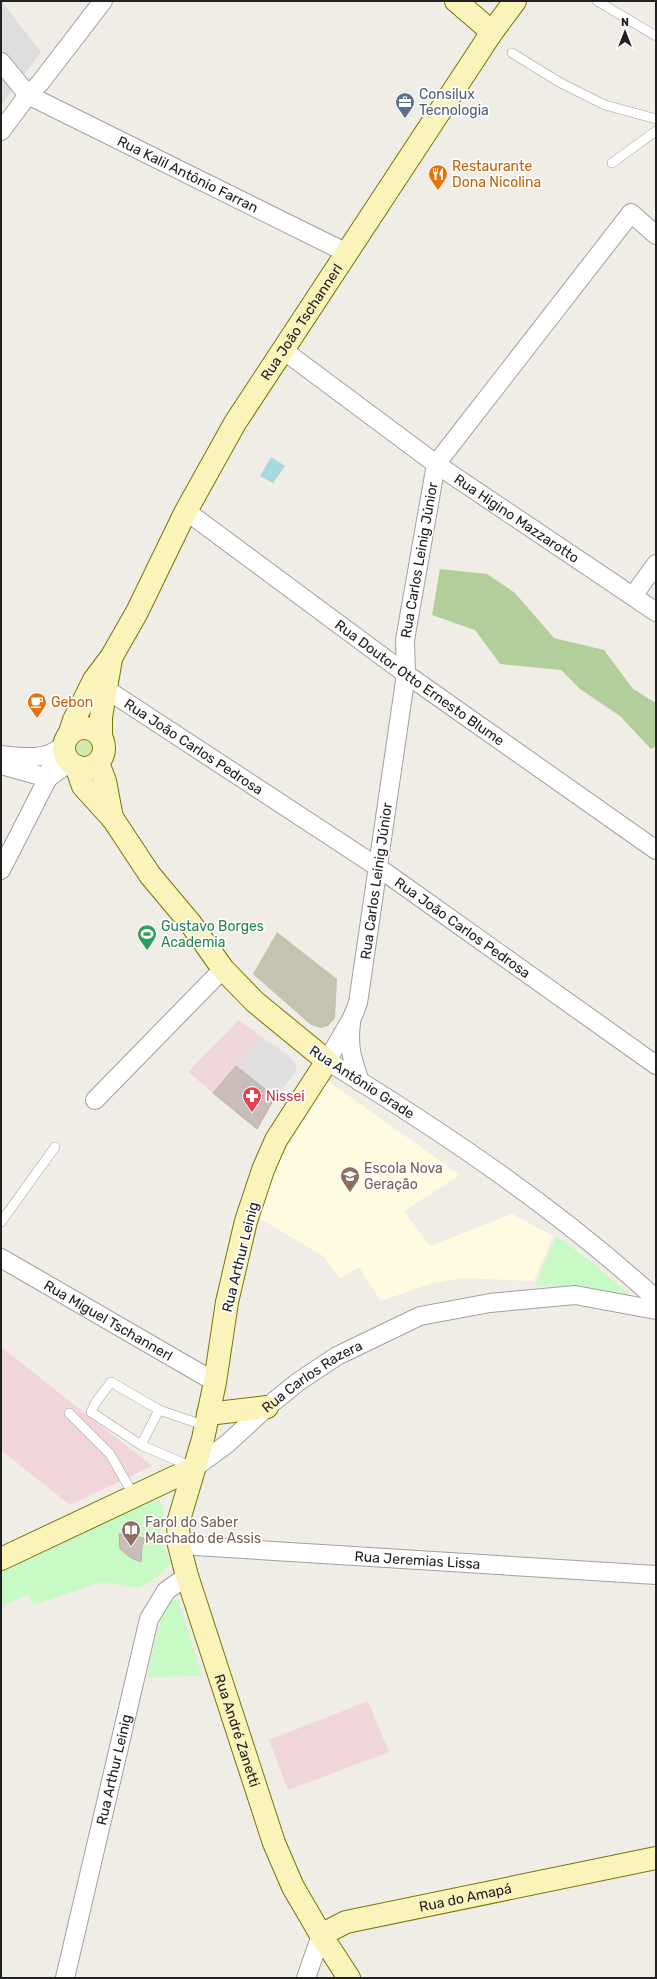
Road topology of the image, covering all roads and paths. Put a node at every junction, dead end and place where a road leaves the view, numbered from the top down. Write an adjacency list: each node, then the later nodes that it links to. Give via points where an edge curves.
1 (103, 1): 9 (street)
2 (456, 1): 5 (main road)
3 (515, 1): 5 (main road, Rua João Tschannerl)
4 (597, 1): 6 (lane)
5 (492, 32): 15 (main road, Rua João Tschannerl)
6 (656, 36)
7 (512, 53): 10 (lane, via 559,82 605,105)
8 (1, 62): 9 (street)
9 (28, 95): 11 (street); 15 (street, Rua Kalil Antônio Farran)
10 (656, 119)
11 (1, 131)
12 (656, 131): 13 (lane)
13 (612, 163)
14 (656, 235): 17 (street, Rua Carlos Leinig Júnior, via 631,212)
15 (347, 253): 16 (main road, Rua João Tschannerl)
16 (283, 350): 17 (street, Rua Higino Mazzarotto); 18 (main road, Rua João Tschannerl, via 232,430)
17 (436, 464): 20 (street, Rua Higino Mazzarotto); 23 (street, Rua Carlos Leinig Júnior, via 405,640)
18 (186, 511): 22 (main road, Rua João Tschannerl, via 137,612); 23 (street, Rua Doutor Otto Ernesto Blume)
19 (656, 564): 20 (street)
20 (633, 596): 21 (street, Rua Higino Mazzarotto)
21 (656, 612)
22 (112, 656): 24 (main road, Rua João Tschannerl); 26 (main road, Rua João Tschannerl, via 94,680)
23 (406, 674): 30 (street, Rua Doutor Otto Ernesto Blume); 31 (street, Rua Carlos Leinig Júnior)
24 (106, 688): 25 (main road, Rua João Tschannerl); 31 (street, Rua João Carlos Pedrosa)
25 (101, 736): 26 (main road, Rua João Tschannerl, via 104,750); 26 (main road, via 89,728 74,730)
26 (72, 753): 27 (street, via 38,757); 29 (street, Rua João Tschannerl); 33 (main road, Rua Antônio Grade, via 83,786 113,819 150,875 191,924)
27 (1, 755)
28 (1, 765): 29 (street)
29 (48, 778): 32 (street, Rua João Tschannerl)
30 (656, 850)
31 (379, 868): 34 (street, Rua Carlos Leinig Júnior, via 358,1003); 36 (street, Rua João Carlos Pedrosa)
32 (1, 870)
33 (223, 969): 35 (main road, Rua Antônio Grade, via 255,1002); 38 (street)
34 (352, 1018): 35 (street, Rua Carlos Leinig Júnior); 37 (street, Rua Carlos Leinig Júnior, via 350,1051)
35 (327, 1061): 37 (street, Rua Antônio Grade); 44 (main road, Rua Arthur Leinig, via 276,1140 263,1170 238,1253 227,1302)
36 (656, 1065)
37 (360, 1082): 42 (street, Rua Antônio Grade, via 427,1125 560,1219 618,1264)
38 (95, 1100)
39 (55, 1147): 40 (lane)
40 (1, 1222)
41 (1, 1258): 44 (street, Rua Miguel Tschannerl)
42 (656, 1299)
43 (656, 1310): 45 (street, Rua Carlos Razera, via 575,1295 490,1303 420,1316 337,1356)
44 (215, 1382): 48 (main road, Rua Arthur Leinig)
45 (267, 1407): 48 (main road); 50 (street, Rua Carlos Razera, via 227,1444)
46 (159, 1410): 48 (lane); 49 (lane); 49 (lane, via 111,1382 93,1407 91,1412)
47 (69, 1413): 51 (lane, via 110,1454)
48 (207, 1420): 50 (main road, Rua Arthur Leinig)
49 (141, 1446): 50 (lane)
50 (194, 1468): 51 (main road, Rua Carlos Razera); 52 (main road, Rua André Zanetti, via 178,1523)
51 (134, 1496): 53 (main road, Rua Carlos Razera)
52 (179, 1545): 54 (street, Rua Jeremias Lissa); 55 (main road, Rua André Zanetti)
53 (1, 1559)
54 (656, 1575)
55 (187, 1576): 57 (main road, Rua André Zanetti, via 274,1843 292,1887); 58 (street, Rua Arthur Leinig, via 166,1591 149,1619)
56 (656, 1858): 57 (main road, Rua do Amapá, via 346,1922)
57 (321, 1935): 59 (street); 60 (main road, Rua André Zanetti)
58 (65, 1978)
59 (306, 1978)
60 (349, 1978)

